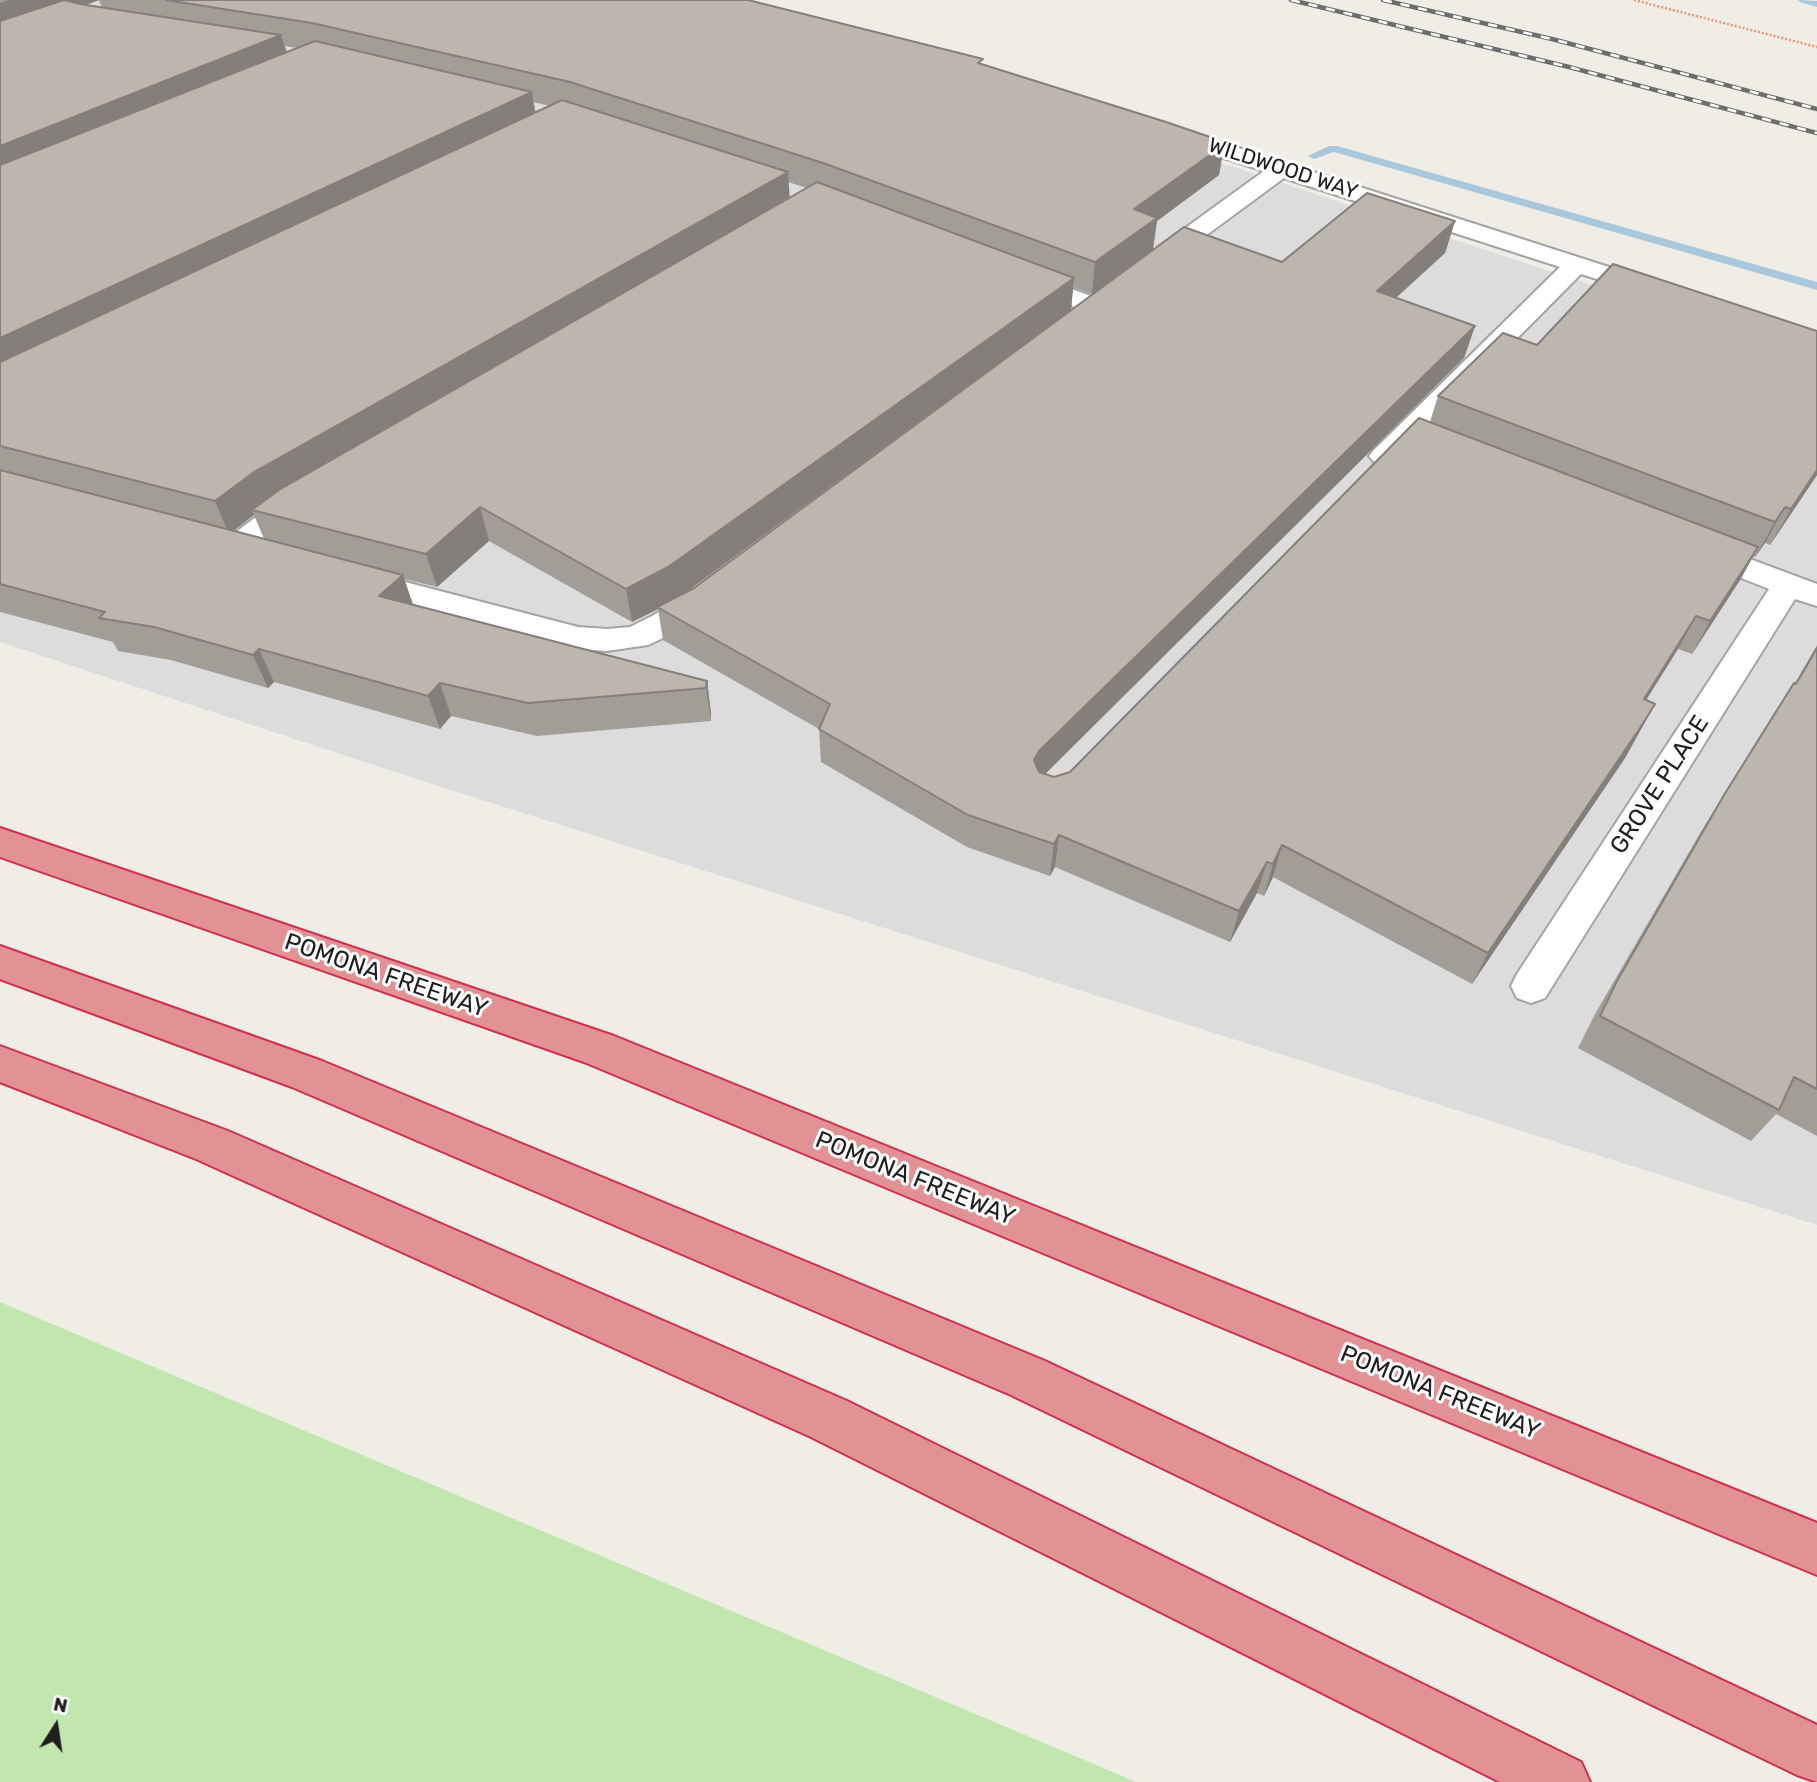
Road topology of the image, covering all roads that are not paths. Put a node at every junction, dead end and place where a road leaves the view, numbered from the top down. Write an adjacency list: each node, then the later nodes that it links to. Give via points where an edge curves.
1 (1149, 126): 2 (street, WILDWOOD WAY)
2 (1281, 169): 3 (street, WILDWOOD WAY); 4 (street, via 1102,300)
3 (1577, 264): 5 (street, WILDWOOD WAY); 6 (street, via 1417,441)
4 (1007, 274)
5 (1679, 297)
6 (1364, 475)
7 (327, 487): 9 (street, via 224,543)
8 (1673, 540): 12 (street)
9 (277, 557)
10 (329, 572): 11 (street, via 578,638 607,640 636,637 686,611)
11 (730, 578)
12 (1803, 590): 15 (street, GROVE PLACE)
13 (0, 842): 17 (highway, POMONA FREEWAY, via 599,1049)
14 (0, 962): 18 (highway, via 307,1074 1028,1378)
15 (1531, 986)
16 (0, 1064): 19 (highway, via 212,1144 830,1419)
17 (1817, 1549)
18 (1817, 1755)
19 (1562, 1782)

